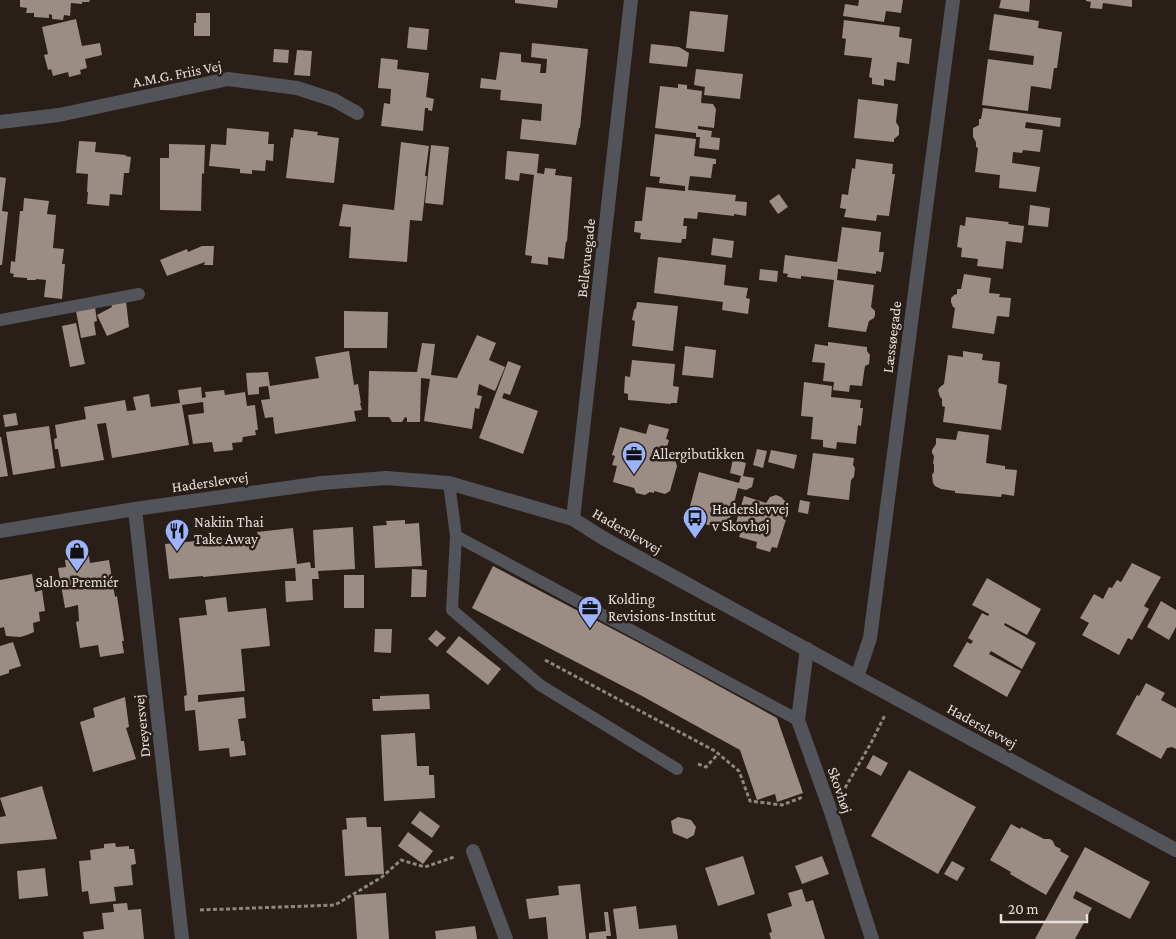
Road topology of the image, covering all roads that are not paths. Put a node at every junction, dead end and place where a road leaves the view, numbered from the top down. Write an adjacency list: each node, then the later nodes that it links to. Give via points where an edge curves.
1 (631, 0): 9 (street, Bellevuegade)
2 (953, 0): 13 (street, Læssøegade, via 870,638)
3 (357, 113): 4 (street, A.M.G. Friis Vej, via 334,100 297,88 228,79 59,115)
4 (0, 122)
5 (139, 294): 6 (lane)
6 (0, 320)
7 (449, 483): 8 (street, Haderslevvej, via 377,478); 9 (street, Haderslevvej); 11 (lane)
8 (136, 509): 10 (street, Haderslevvej); 18 (street, Dreyersvej)
9 (573, 519): 12 (street, Haderslevvej)
10 (0, 531)
11 (456, 536): 14 (lane); 15 (lane, via 452,610 540,685)
12 (808, 649): 13 (street, Haderslevvej); 14 (street, Skovhøj)
13 (857, 677): 16 (street, Haderslevvej)
14 (798, 720): 20 (street, Skovhøj)
15 (677, 769)
16 (1176, 850)
17 (473, 851): 19 (street)
18 (182, 939)
19 (506, 939)
20 (872, 939)

